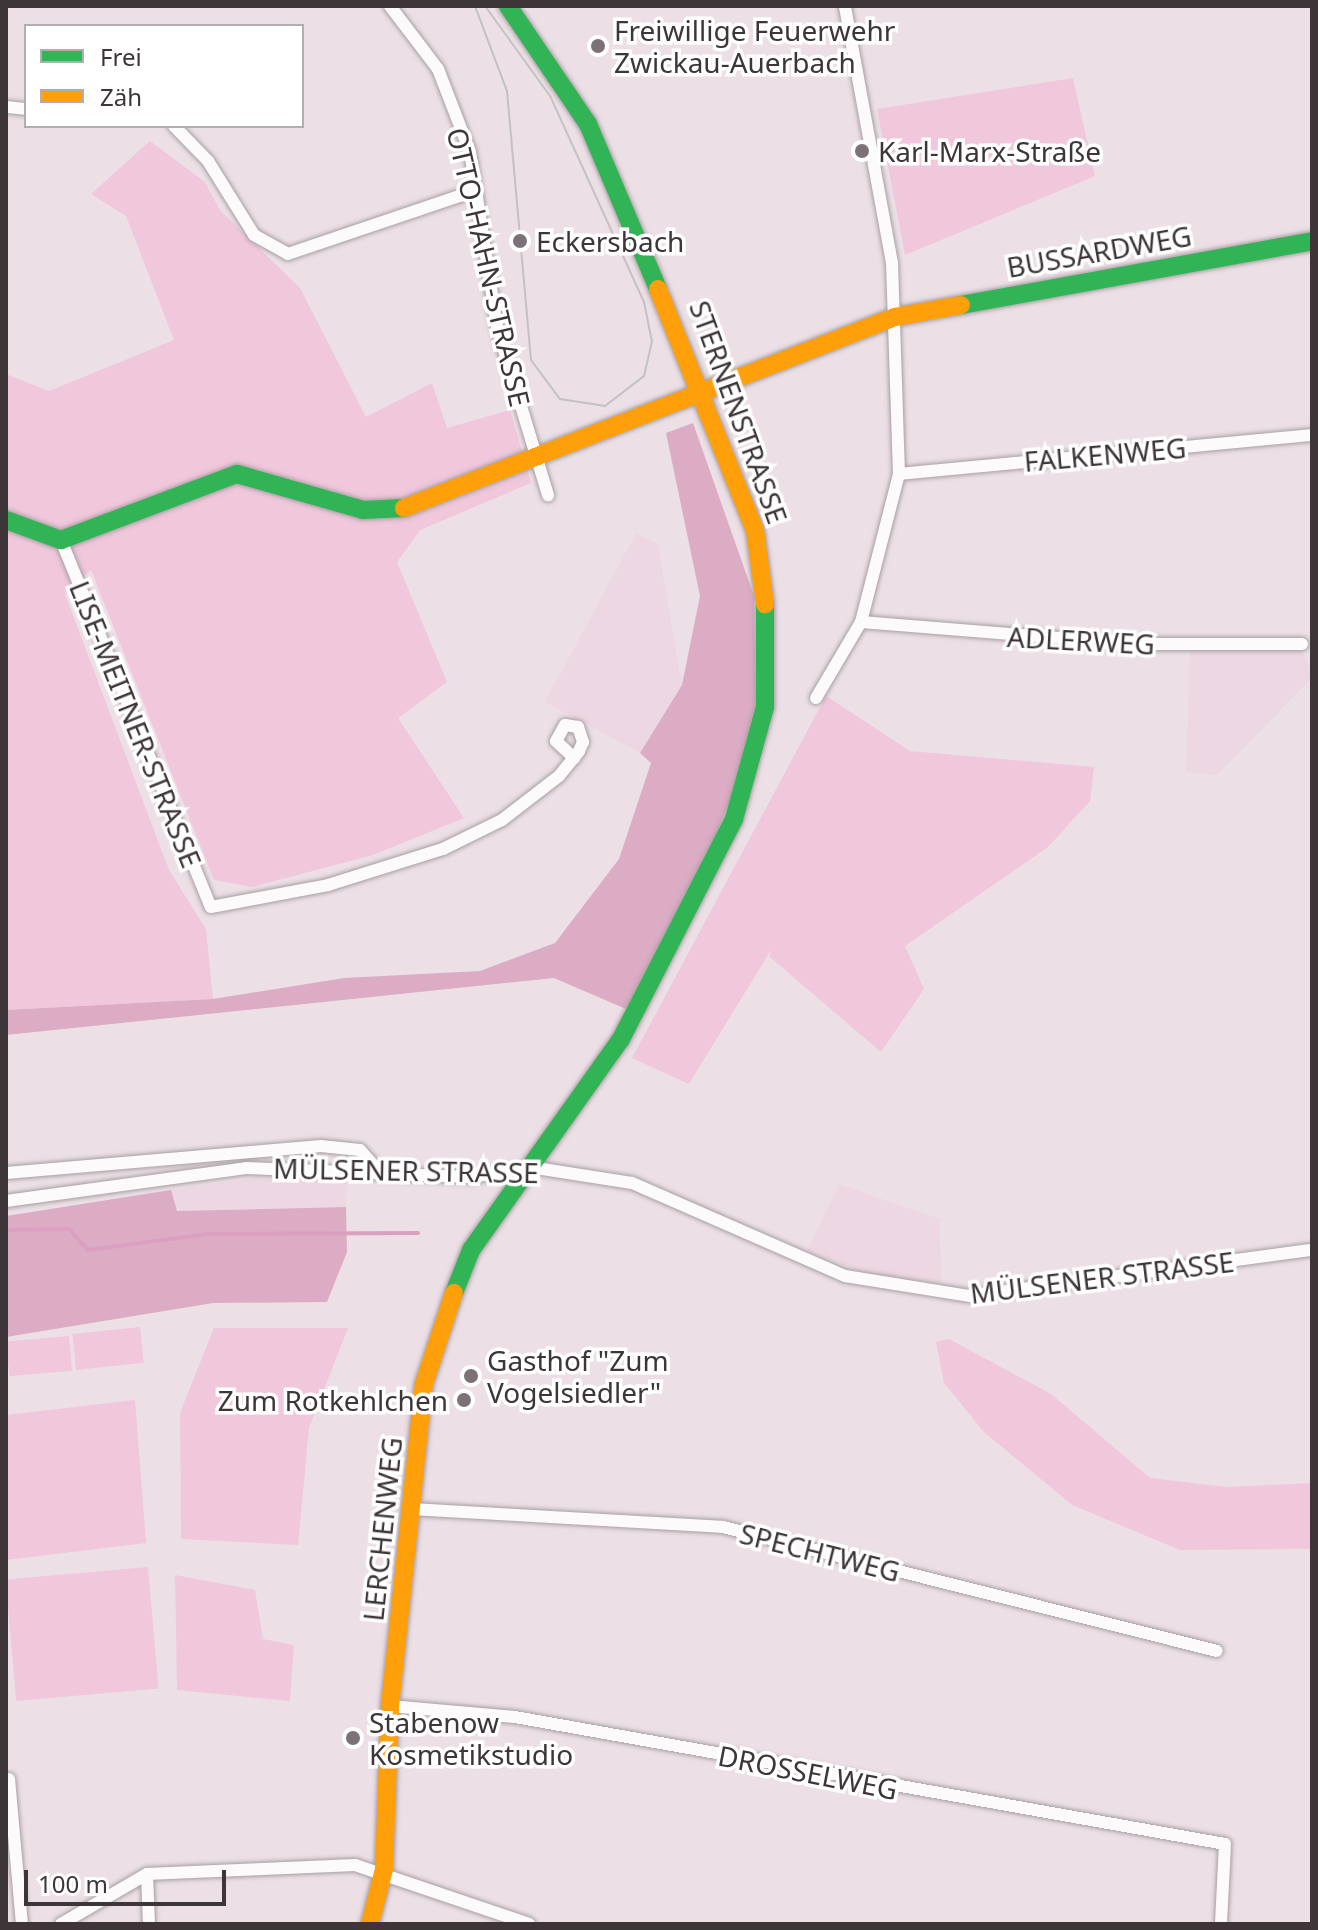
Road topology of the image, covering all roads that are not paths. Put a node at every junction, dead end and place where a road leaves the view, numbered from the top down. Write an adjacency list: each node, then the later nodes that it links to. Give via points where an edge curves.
1 (390, 6): 5 (street, OTTO-HAHN-STRASSE, via 438,69 470,152)
2 (508, 6): 8 (street, STERNENSTRASSE, via 588,124)
3 (845, 6): 7 (street)
4 (176, 128): 5 (street, via 208,161 254,235 288,254)
5 (474, 191): 10 (street, OTTO-HAHN-STRASSE, via 497,327)
6 (1312, 241): 7 (street, BUSSARDWEG)
7 (895, 317): 8 (street, BUSSARDWEG); 11 (street)
8 (701, 388): 10 (street, BUSSARDWEG); 19 (street, STERNENSTRASSE, via 755,530 768,624 765,707 734,819 621,1039)
9 (1312, 435): 11 (street, FALKENWEG)
10 (535, 458): 12 (street, OTTO-HAHN-STRASSE); 14 (street, BUSSARDWEG, via 392,513 237,474)
11 (899, 474): 15 (street)
12 (548, 495)
13 (6, 520): 14 (street)
14 (61, 540): 18 (street, LISE-MEITNER-STRASSE, via 211,907 328,885 443,849 535,799)
15 (861, 622): 16 (street, ADLERWEG, via 1133,644); 17 (street)
16 (1302, 644)
17 (816, 698)
18 (574, 758)
19 (536, 1168): 20 (street, MÜLSENER STRASSE, via 469,1177); 23 (street, MÜLSENER STRASSE, via 632,1183 796,1258 934,1293 970,1296); 24 (street, LERCHENWEG, via 471,1250 440,1326 424,1384)
20 (380, 1172): 21 (street, via 360,1150 321,1146); 22 (street, MÜLSENER STRASSE, via 246,1168)
21 (6, 1173)
22 (6, 1201)
23 (1312, 1250)
24 (413, 1509): 25 (street, SPECHTWEG, via 723,1527); 26 (street, LERCHENWEG)
25 (1217, 1651)
26 (390, 1706): 28 (street, LERCHENWEG); 35 (street, DROSSELWEG, via 515,1717 1225,1844)
27 (9, 1779): 30 (street)
28 (384, 1869): 29 (street); 33 (street, LERCHENWEG); 34 (street)
29 (147, 1874): 31 (street); 32 (street)
30 (22, 1924)
31 (61, 1924)
32 (149, 1924)
33 (370, 1924)
34 (529, 1924)
35 (1221, 1924)

